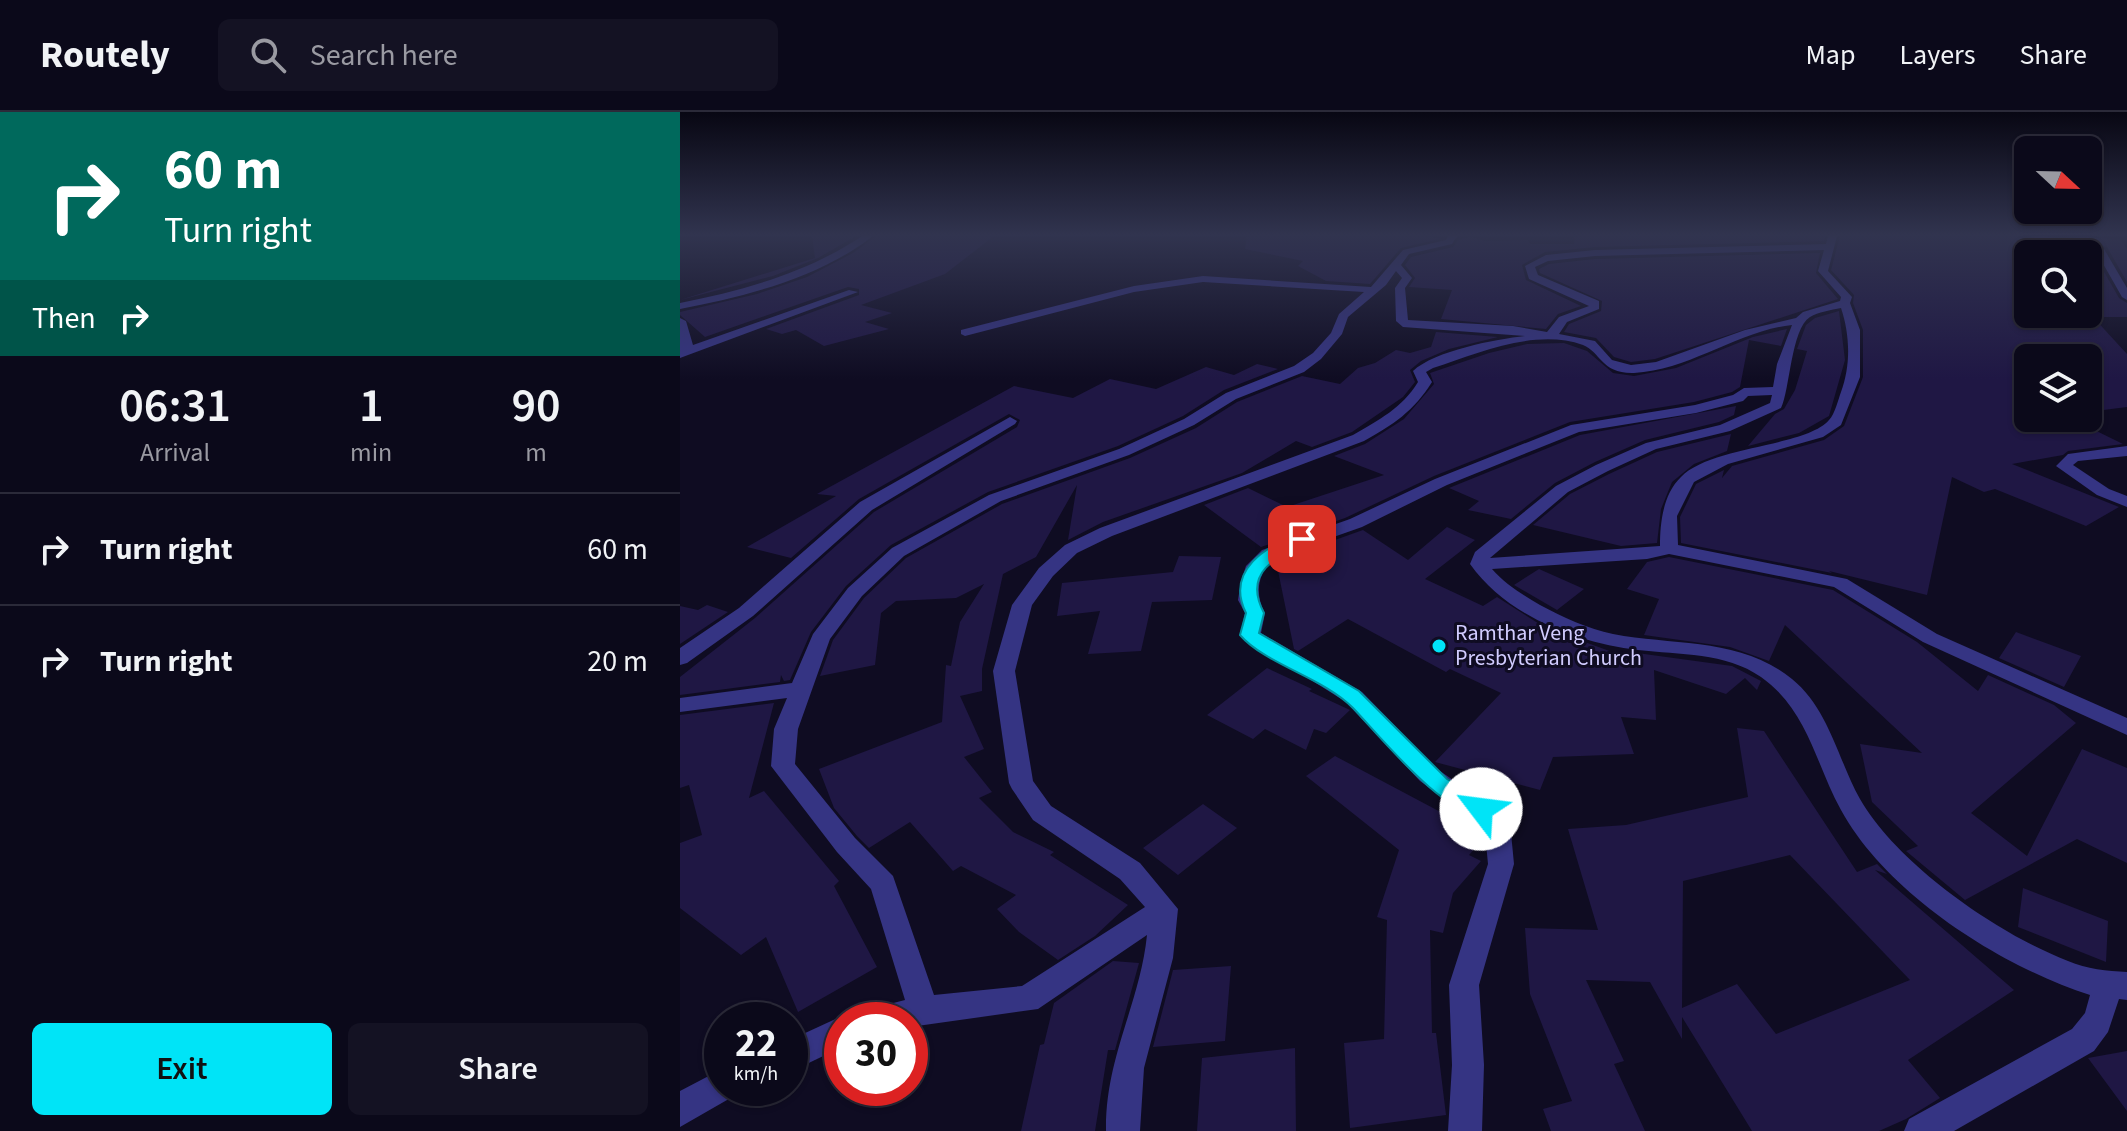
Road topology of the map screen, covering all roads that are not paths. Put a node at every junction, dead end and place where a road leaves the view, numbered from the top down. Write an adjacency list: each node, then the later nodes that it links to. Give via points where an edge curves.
1 (762, 284): 11 (street)
2 (1172, 284): 14 (street)
3 (1305, 284): 8 (street)
4 (1380, 284): 8 (street)
5 (1403, 284): 15 (street, via 1402,321 1407,325)
6 (1549, 284): 15 (street, via 1597,304 1566,315 1554,325)
7 (1835, 284): 10 (street, via 1847,297)
8 (1373, 290): 24 (street, via 1343,316 1317,356 1299,369 1231,396 1124,452 995,498 898,552 855,592 820,638)
9 (853, 292): 16 (street)
10 (1845, 303): 13 (street); 21 (street, via 1854,330 1853,377 1836,422 1818,434 1723,461 1687,479 1669,516)
11 (680, 306)
12 (680, 321): 16 (street)
13 (1799, 321): 15 (street, via 1778,320 1683,360 1639,369 1609,366 1587,342); 17 (street, via 1795,342 1781,362)
14 (965, 332)
15 (1552, 336): 27 (street, via 1501,342 1429,365 1419,371 1425,382 1420,394 1352,442 1149,514 1071,549 1022,605 1004,671 1021,783 1042,813 1130,871)
16 (685, 353)
17 (1780, 391): 22 (street, via 1776,405 1746,419 1651,446 1562,489 1503,536); 34 (street, via 1744,392 1696,409 1576,428 1356,523 1286,546 1255,566 1248,600 1255,613 1250,635 1352,695 1439,784 1481,809 1502,844 1501,864 1464,985)
18 (1010, 421): 23 (street, via 866,506 746,612)
19 (2127, 451): 20 (street, via 2073,457 2064,466)
20 (2127, 502)
21 (1669, 549): 22 (street); 26 (street, via 1840,583 1930,638)
22 (1479, 564): 28 (street, via 1518,599 1559,621 1613,640 1730,654 1786,685 1809,712 1845,795 1875,840 1996,939 2061,971)
23 (680, 658)
24 (798, 689): 25 (street); 29 (street, via 786,729 783,766 883,884)
25 (680, 705)
26 (2127, 727)
27 (1164, 909): 30 (street, via 1027,999); 33 (street, via 1158,962 1121,1102)
28 (2116, 987): 35 (street, via 2083,1040)
29 (921, 1002)
30 (928, 1010)
31 (704, 1096): 32 (street)
32 (680, 1110)
33 (1123, 1131)
34 (1465, 1131)
35 (1921, 1131)

